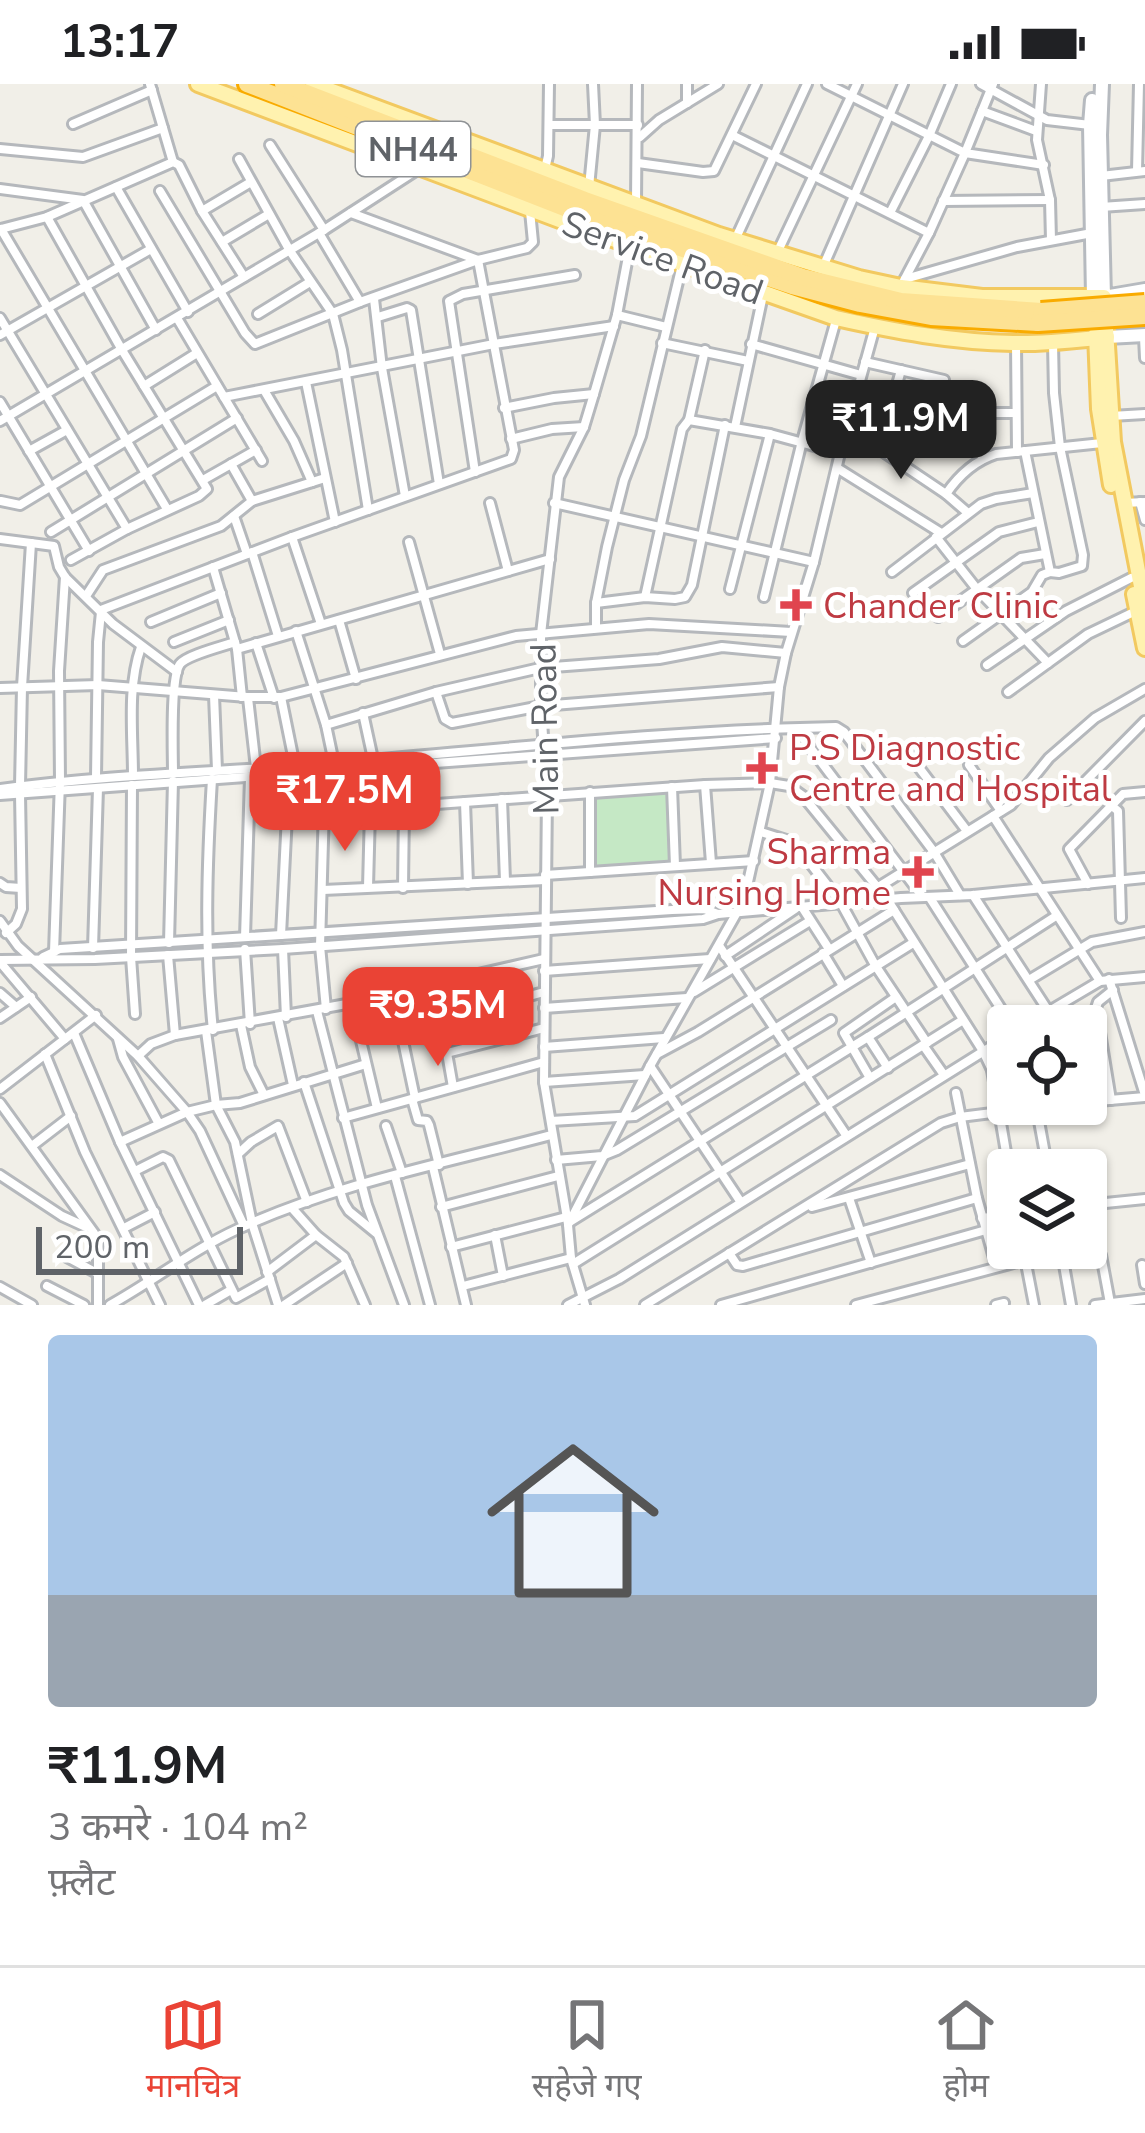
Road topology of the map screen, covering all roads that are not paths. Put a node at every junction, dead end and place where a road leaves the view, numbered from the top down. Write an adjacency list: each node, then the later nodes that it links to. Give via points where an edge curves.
1 (198, 84): 46 (main road, Service Road)
2 (247, 84): 77 (highway, NH44)
3 (283, 84): 39 (highway, NH44)
4 (313, 84): 39 (main road, Service Road, via 363,96)
5 (548, 84): 29 (street)
6 (593, 84): 28 (street)
7 (637, 84): 30 (street)
8 (687, 84): 23 (street)
9 (718, 84): 23 (street)
10 (756, 84): 34 (street)
11 (807, 84): 41 (street)
12 (827, 84): 22 (street)
13 (857, 84): 22 (street)
14 (903, 84): 26 (street)
15 (951, 84): 35 (street)
16 (981, 84): 21 (street)
17 (1041, 84): 25 (street)
18 (1098, 84): 31 (street); 50 (street)
19 (1139, 84): 48 (street)
20 (151, 87): 27 (street); 32 (street)
21 (992, 87): 24 (street); 25 (street)
22 (851, 96): 26 (street); 49 (street)
23 (687, 104): 36 (street)
24 (982, 111): 33 (street); 40 (street)
25 (1039, 115): 31 (street); 33 (street)
26 (888, 116): 35 (street); 56 (street)
27 (73, 124)
28 (595, 124): 29 (street); 30 (street); 52 (street)
29 (549, 125): 47 (street)
30 (638, 125): 36 (street)
31 (1090, 125): 72 (street)
32 (163, 128): 38 (street, via 83,158); 43 (street)
33 (1036, 130): 45 (street)
34 (732, 135): 41 (street); 44 (street, via 712,172)
35 (929, 136): 40 (street); 66 (street)
36 (638, 139): 44 (street)
37 (270, 145): 70 (street)
38 (0, 148)
39 (478, 153): 47 (main road, Service Road); 105 (highway, NH44, via 803,277 902,301)
40 (965, 153): 45 (street); 59 (street)
41 (775, 156): 49 (street); 73 (street)
42 (239, 160): 51 (street)
43 (173, 162): 53 (street); 64 (street)
44 (638, 163): 60 (street)
45 (1044, 165): 58 (street)
46 (421, 168): 63 (main road, Service Road); 65 (street)
47 (545, 170): 52 (main road, Service Road)
48 (1141, 171): 50 (street)
49 (815, 176): 56 (street); 80 (street)
50 (1101, 176): 62 (street)
51 (251, 182): 64 (street); 67 (street)
52 (589, 187): 60 (main road, Service Road)
53 (116, 188): 57 (street); 78 (street)
54 (0, 189): 57 (street)
55 (160, 191): 92 (street)
56 (853, 195): 66 (street); 84 (street)
57 (83, 200): 68 (street); 83 (street)
58 (1050, 200): 59 (street); 74 (street)
59 (943, 201): 71 (street)
60 (636, 203): 73 (main road, Service Road)
61 (1145, 204): 62 (street)
62 (1101, 207): 94 (street)
63 (530, 209): 76 (main road, Service Road); 81 (street, via 531,245)
64 (202, 211): 75 (street)
65 (351, 213): 70 (street); 81 (street)
66 (890, 213): 71 (street)
67 (269, 214): 75 (street); 79 (street)
68 (47, 217): 69 (street); 89 (street)
69 (0, 229): 98 (street)
70 (322, 232): 79 (street); 96 (street)
71 (929, 233): 88 (street)
72 (1093, 233): 74 (street); 94 (street)
73 (735, 240): 80 (main road, Service Road)
74 (1051, 240): 88 (street)
75 (222, 242): 86 (street)
76 (630, 245): 77 (main road, Service Road); 102 (street, Main Road)
77 (651, 245): 82 (main road, Service Road); 105 (highway, NH44, via 860,304 932,317)
78 (151, 250): 83 (street); 99 (street)
79 (290, 250): 86 (street); 87 (street)
80 (777, 254): 84 (main road, Service Road)
81 (478, 260): 90 (street); 95 (street)
82 (682, 263): 93 (main road, Service Road); 110 (street)
83 (118, 267): 89 (street); 112 (street)
84 (822, 268): 88 (main road, Service Road)
85 (575, 275): 90 (street)
86 (244, 278): 92 (street)
87 (310, 282): 100 (street); 101 (street)
88 (903, 283): 94 (main road, Service Road, via 1013,298)
89 (87, 286): 98 (street); 121 (street)
90 (485, 290): 118 (street); 123 (street, via 449,302)
91 (1145, 290): 94 (street, Service Road)
92 (221, 292): 99 (street); 101 (street, via 253,344)
93 (764, 293): 108 (main road, Service Road); 119 (street)
94 (1099, 297): 115 (main road)
95 (374, 299): 96 (street); 104 (street)
96 (360, 302): 101 (street)
97 (1145, 303): 105 (highway, NH44, bridge)
98 (46, 309): 113 (street); 132 (street)
99 (188, 312): 107 (street)
100 (258, 314)
101 (333, 314): 133 (street)
102 (617, 315): 109 (street, Main Road); 110 (street)
103 (1145, 316): 105 (highway, NH44, bridge)
104 (378, 317): 126 (street, via 410,308); 130 (street)
105 (1040, 317)
106 (0, 318): 113 (street)
107 (177, 318): 112 (street); 124 (street)
108 (836, 318): 111 (main road, Service Road); 129 (street)
109 (614, 326): 118 (street); 140 (street, Main Road)
110 (666, 327): 117 (street)
111 (875, 327): 120 (main road, Service Road); 128 (street)
112 (156, 330): 121 (street)
113 (4, 333): 141 (street)
114 (1144, 335): 115 (street, Service Road); 125 (street)
115 (1101, 338): 116 (main road, Service Road); 147 (main road); 160 (main road)
116 (1053, 342): 120 (main road, Service Road); 161 (street)
117 (662, 343): 122 (street); 194 (street)
118 (494, 344): 123 (street); 144 (street)
119 (752, 344): 127 (street); 129 (street)
120 (1016, 344): 145 (street)
121 (122, 350): 132 (street); 137 (street)
122 (705, 350): 127 (street); 151 (street)
123 (458, 352): 126 (street); 173 (street)
124 (197, 353): 137 (street); 138 (street)
125 (1145, 358)
126 (420, 359): 130 (street); 178 (street)
127 (748, 361): 152 (street)
128 (865, 362): 131 (street); 134 (street)
129 (822, 365): 134 (street); 158 (street)
130 (382, 368): 133 (street); 182 (street)
131 (901, 370): 135 (street); 153 (street, via 892,411)
132 (84, 371): 141 (street); 159 (street)
133 (344, 374): 136 (street); 191 (street)
134 (861, 375): 167 (street)
135 (944, 380)
136 (306, 382): 139 (street); 175 (street)
137 (144, 386): 150 (street)
138 (217, 386): 142 (street); 150 (street)
139 (264, 390): 142 (street); 177 (street)
140 (594, 394): 144 (street); 154 (street, Main Road)
141 (45, 395): 149 (street); 155 (street)
142 (224, 397): 148 (street)
143 (0, 403): 149 (street)
144 (504, 408): 157 (street)
145 (1016, 413): 153 (street, via 989,413); 166 (street)
146 (1145, 414): 147 (street)
147 (1112, 416): 189 (main road)
148 (237, 418): 163 (street); 164 (street)
149 (4, 419): 165 (street)
150 (164, 419): 159 (street); 163 (street)
151 (689, 420): 152 (street); 199 (street)
152 (730, 426): 156 (street); 204 (street)
153 (961, 427): 168 (street)
154 (584, 428): 157 (street); 188 (street, Main Road)
155 (67, 430): 165 (street); 171 (street)
156 (770, 434): 158 (street); 208 (street)
157 (511, 439): 173 (street, via 511,459)
158 (802, 441): 167 (street); 211 (street)
159 (125, 442): 171 (street); 174 (street)
160 (1102, 443): 161 (street); 222 (main road)
161 (1060, 447): 166 (street); 220 (street, via 1084,562)
162 (879, 449): 181 (street)
163 (182, 450): 174 (street); 176 (street)
164 (256, 450): 169 (street); 170 (street)
165 (29, 451): 179 (street)
166 (1021, 452): 168 (street); 180 (street)
167 (840, 454): 172 (street)
168 (983, 458): 181 (street)
169 (262, 461)
170 (231, 464): 176 (street); 184 (street)
171 (88, 465): 179 (street); 183 (street)
172 (837, 467): 202 (street); 215 (street)
173 (475, 472): 178 (street)
174 (146, 475): 183 (street); 190 (street)
175 (325, 478): 177 (street); 197 (street)
176 (203, 480): 190 (street, via 203,494)
177 (312, 482): 184 (street)
178 (440, 484): 182 (street)
179 (50, 488): 185 (street, via 20,505); 195 (street)
180 (1033, 493): 192 (street, via 986,501); 198 (street)
181 (946, 494): 192 (street)
182 (405, 496): 191 (street)
183 (107, 497): 195 (street); 200 (street)
184 (252, 501): 193 (street)
185 (0, 502)
186 (1143, 502): 189 (street); 196 (street)
187 (490, 503): 218 (street)
188 (554, 503): 194 (street); 213 (street, Main Road)
189 (1123, 503): 232 (main road)
190 (166, 509): 200 (street)
191 (368, 510): 197 (street)
192 (968, 513): 202 (street)
193 (234, 516): 210 (street); 227 (street, via 104,570)
194 (615, 517): 199 (street); 231 (street)
195 (70, 520): 201 (street); 209 (street)
196 (1145, 520)
197 (334, 522): 203 (street)
198 (1038, 522): 212 (street); 216 (street, via 999,532)
199 (659, 527): 204 (street); 229 (street)
200 (127, 529): 209 (street)
201 (51, 532)
202 (938, 535): 216 (street); 219 (street)
203 (292, 537): 210 (street); 239 (street)
204 (701, 537): 208 (street); 229 (street, via 686,597)
205 (0, 539): 207 (street)
206 (409, 542): 228 (street)
207 (32, 543): 221 (street, via 54,546); 260 (street)
208 (740, 545): 211 (street); 224 (street)
209 (89, 551): 214 (street)
210 (249, 553): 217 (street); 244 (street)
211 (776, 553): 215 (street); 230 (street)
212 (1045, 554): 220 (street); 223 (street, via 1021,558)
213 (550, 559): 218 (street); 243 (street, Main Road)
214 (71, 560)
215 (814, 562): 242 (street)
216 (955, 564): 223 (street); 226 (street)
217 (213, 567): 225 (street); 233 (street)
218 (508, 571): 228 (street)
219 (892, 572)
220 (1050, 572): 234 (street)
221 (65, 577): 227 (street); 261 (street)
222 (1131, 578): 232 (main road); 245 (street)
223 (976, 588): 234 (street); 235 (street)
224 (730, 590)
225 (221, 592): 236 (street); 238 (street)
226 (913, 593)
227 (86, 596): 233 (street)
228 (423, 596): 237 (street); 253 (street)
229 (645, 596): 231 (street)
230 (764, 597)
231 (596, 603): 240 (street)
232 (1142, 608): 251 (main road); 254 (street)
233 (101, 610): 250 (street); 259 (street)
234 (1001, 614): 245 (street); 246 (street)
235 (938, 617)
236 (229, 620): 247 (street); 249 (street)
237 (339, 620): 239 (street); 258 (street)
238 (151, 622)
239 (321, 624): 241 (street)
240 (596, 628): 242 (street); 243 (street)
241 (296, 631): 244 (street); 266 (street)
242 (790, 632): 252 (street)
243 (541, 634): 253 (street); 256 (street, Main Road)
244 (278, 636): 248 (street)
245 (1025, 639): 254 (street); 255 (street)
246 (963, 641)
247 (174, 642)
248 (256, 643): 249 (street); 272 (street)
249 (236, 645): 257 (street, via 185,660); 271 (street)
250 (140, 647): 257 (street); 264 (street)
251 (1145, 648)
252 (786, 653): 256 (street, via 722,647); 262 (street)
253 (440, 654): 258 (street)
254 (1048, 663): 268 (street)
255 (988, 665)
256 (540, 668): 267 (street); 273 (street, Main Road)
257 (177, 672): 269 (street)
258 (356, 679): 266 (street)
259 (98, 686): 261 (street); 264 (street); 287 (street)
260 (22, 687): 261 (street); 263 (street); 295 (street)
261 (59, 687): 292 (street)
262 (779, 687): 273 (street); 278 (street)
263 (0, 688)
264 (133, 689): 269 (street); 289 (street)
265 (1145, 689): 307 (street, via 1095,718)
266 (316, 690): 272 (street); 276 (street)
267 (436, 692): 273 (street, via 452,724); 274 (street)
268 (1008, 692)
269 (174, 693): 270 (street); 288 (street)
270 (214, 695): 271 (street); 286 (street)
271 (245, 697): 272 (street); 285 (street)
272 (278, 697): 284 (street)
273 (541, 706): 279 (street, Main Road)
274 (363, 713): 276 (street); 281 (street)
275 (1145, 721): 301 (street)
276 (326, 725): 283 (street)
277 (796, 729): 278 (street); 310 (street, via 844,731); 314 (street)
278 (776, 734): 279 (street); 290 (street)
279 (544, 749): 281 (street); 283 (street); 299 (street, Main Road)
280 (908, 752): 309 (street)
281 (373, 758): 283 (street)
282 (969, 765): 307 (street)
283 (328, 766): 284 (street); 306 (street)
284 (292, 770): 285 (street); 349 (street)
285 (253, 772): 286 (street); 350 (street)
286 (214, 775): 288 (street); 351 (street)
287 (96, 777): 289 (street); 292 (street)
288 (173, 777): 289 (street); 352 (street)
289 (133, 780): 293 (street); 354 (street)
290 (770, 783): 291 (street); 308 (street); 324 (street, via 796,789)
291 (705, 785): 294 (street); 312 (street)
292 (60, 786): 293 (street); 295 (street); 364 (street)
293 (98, 788): 356 (street)
294 (672, 788): 297 (street); 313 (street)
295 (20, 790): 296 (street); 325 (street)
296 (0, 792)
297 (590, 792): 299 (street); 315 (street)
298 (1145, 792): 303 (street, via 1123,794)
299 (547, 795): 300 (street); 316 (street, Main Road)
300 (502, 799): 302 (street); 319 (street)
301 (1067, 800)
302 (465, 802): 304 (street); 321 (street)
303 (1112, 806): 318 (street); 322 (street, via 1069,849)
304 (404, 807): 305 (street); 326 (street)
305 (370, 811): 306 (street); 323 (street)
306 (325, 812): 328 (street)
307 (997, 813): 309 (street); 327 (street)
308 (761, 832): 311 (street); 334 (street, via 794,846)
309 (967, 832): 310 (street)
310 (934, 852): 314 (street); 330 (street)
311 (754, 861): 312 (street); 337 (street)
312 (711, 863): 313 (street)
313 (675, 866): 315 (street)
314 (905, 870): 324 (street); 331 (street)
315 (590, 872): 316 (street)
316 (545, 878): 319 (street); 341 (street, Main Road)
317 (1145, 878): 318 (street)
318 (1121, 881): 322 (street); 340 (street)
319 (505, 882): 321 (street)
320 (0, 883): 325 (street)
321 (468, 884): 326 (street)
322 (1088, 884): 327 (street)
323 (368, 887): 326 (street); 328 (street)
324 (878, 887): 332 (street); 333 (street)
325 (21, 888): 347 (street, via 21,915)
326 (403, 888)
327 (1039, 889): 329 (street); 339 (street)
328 (322, 890): 348 (street)
329 (973, 895): 330 (street); 357 (street)
330 (960, 896): 331 (street)
331 (926, 897): 332 (street); 372 (street)
332 (887, 899): 333 (street); 336 (street)
333 (856, 901): 334 (street)
334 (841, 903): 335 (street); 345 (street)
335 (799, 908): 337 (street); 343 (street); 361 (street)
336 (893, 910): 345 (street); 353 (street)
337 (739, 913): 338 (street); 361 (street)
338 (718, 914): 341 (street); 344 (street)
339 (1056, 916): 357 (street); 358 (street)
340 (1121, 918)
341 (545, 919): 344 (street, Main Road); 348 (street)
342 (0, 920): 347 (street)
343 (810, 920): 362 (street); 373 (street)
344 (544, 930): 355 (street); 368 (street, Main Road)
345 (856, 932): 362 (street); 371 (street)
346 (1145, 932): 358 (street)
347 (6, 933): 367 (street)
348 (321, 933): 349 (street); 355 (street)
349 (281, 935): 350 (street)
350 (245, 937): 351 (street)
351 (208, 940): 352 (street); 363 (street)
352 (169, 943): 354 (street)
353 (914, 943): 371 (street); 380 (street)
354 (132, 945): 356 (street); 366 (street)
355 (320, 946): 359 (street); 394 (street)
356 (93, 948): 364 (street)
357 (1006, 948): 372 (street); 376 (street)
358 (1078, 948): 376 (street); 377 (street)
359 (283, 949): 360 (street); 398 (street)
360 (245, 950): 363 (street); 403 (street)
361 (722, 951): 369 (street); 373 (street)
362 (826, 951): 379 (street); 386 (street)
363 (209, 952): 365 (street); 406 (street)
364 (54, 955): 366 (street); 367 (street)
365 (168, 955): 366 (street); 407 (street)
366 (131, 957): 396 (street)
367 (37, 958): 370 (street); 397 (street)
368 (544, 959): 374 (street, Main Road); 378 (street)
369 (712, 959): 374 (street); 384 (street)
370 (0, 961): 385 (street)
371 (875, 965): 379 (street); 387 (street)
372 (974, 968): 380 (street); 389 (street)
373 (734, 969): 384 (street); 386 (street)
374 (544, 971): 382 (street, Main Road)
375 (1145, 977): 377 (street)
376 (1029, 980): 390 (street)
377 (1107, 983): 391 (street); 439 (street); 442 (street, via 1096,1008)
378 (429, 986): 383 (street); 401 (street)
379 (843, 986): 405 (street)
380 (942, 988): 395 (street); 400 (street)
381 (0, 992): 392 (street)
382 (544, 992): 393 (street, Main Road); 401 (street)
383 (394, 994): 388 (street); 440 (street)
384 (690, 996): 393 (street); 411 (street)
385 (31, 997): 392 (street); 408 (street)
386 (753, 997): 405 (street); 420 (street)
387 (896, 997): 395 (street); 415 (street, via 846,1030)
388 (352, 1004): 394 (street); 424 (street)
389 (998, 1005)
390 (1045, 1005)
391 (1061, 1005)
392 (16, 1007): 399 (street)
393 (544, 1008): 404 (street, Main Road)
394 (321, 1010): 398 (street); 427 (street)
395 (905, 1011): 410 (street); 412 (street)
396 (136, 1014)
397 (95, 1016): 408 (street); 409 (street)
398 (282, 1017): 403 (street); 433 (street)
399 (0, 1018)
400 (963, 1020): 412 (street); 417 (street)
401 (438, 1021): 418 (street)
402 (831, 1021): 414 (street)
403 (246, 1024): 406 (street); 437 (street, via 250,1067)
404 (544, 1028): 413 (street, Main Road); 418 (street)
405 (776, 1030): 414 (street); 438 (street)
406 (209, 1031): 407 (street); 444 (street)
407 (175, 1035): 421 (street)
408 (70, 1036): 419 (street); 459 (street)
409 (118, 1037): 421 (street); 455 (street)
410 (868, 1037): 415 (street); 425 (street)
411 (666, 1038): 413 (street); 420 (street)
412 (925, 1044): 425 (street); 428 (street)
413 (544, 1047): 423 (street, Main Road)
414 (786, 1047): 429 (street); 448 (street)
415 (852, 1048): 429 (street); 430 (street)
416 (987, 1049): 417 (street)
417 (983, 1052): 422 (street); 428 (street)
418 (447, 1053): 434 (street)
419 (45, 1054): 435 (street); 450 (street)
420 (656, 1054): 426 (street)
421 (138, 1056): 447 (street)
422 (987, 1060)
423 (544, 1062): 432 (street, Main Road); 434 (street)
424 (366, 1064): 427 (street); 446 (street)
425 (888, 1068): 430 (street)
426 (650, 1072): 432 (street); 438 (street); 451 (street)
427 (331, 1073): 431 (street); 453 (street)
428 (944, 1075): 458 (street)
429 (806, 1077): 445 (street); 460 (street)
430 (870, 1078): 445 (street)
431 (304, 1082): 433 (street); 473 (street)
432 (544, 1082): 454 (street, Main Road)
433 (293, 1085): 437 (street)
434 (453, 1087): 440 (street)
435 (0, 1089)
436 (956, 1094): 452 (street)
437 (264, 1095): 444 (street)
438 (668, 1096): 448 (street); 451 (street)
439 (1145, 1096): 442 (street)
440 (414, 1098): 446 (street); 466 (street)
441 (1107, 1100): 442 (street)
442 (1111, 1100)
443 (0, 1103): 461 (street)
444 (216, 1105): 447 (street); 462 (street)
445 (825, 1106): 458 (street); 468 (street)
446 (377, 1108): 453 (street)
447 (188, 1112): 455 (street); 487 (street)
448 (680, 1113): 460 (street); 463 (street)
449 (987, 1114): 452 (street)
450 (71, 1116): 461 (street); 489 (street)
451 (623, 1116): 454 (street); 463 (street)
452 (960, 1117): 465 (street); 482 (street)
453 (343, 1118): 472 (street)
454 (550, 1120): 457 (street, Main Road)
455 (159, 1124): 459 (street)
456 (386, 1126): 469 (street)
457 (551, 1135): 464 (street, Main Road); 466 (street)
458 (846, 1136): 477 (street)
459 (121, 1142): 467 (street)
460 (699, 1142): 468 (street); 486 (street)
461 (32, 1146): 488 (street)
462 (237, 1154): 478 (street, via 278,1126); 487 (street)
463 (602, 1156): 464 (street); 486 (street)
464 (556, 1160): 471 (street, Main Road)
465 (970, 1164): 474 (street); 475 (street)
466 (436, 1166): 469 (street); 481 (street)
467 (135, 1171): 483 (street); 496 (street, via 166,1157)
468 (719, 1171): 477 (street); 500 (street)
469 (398, 1174): 472 (street); 532 (street)
470 (0, 1175): 488 (street)
471 (558, 1176): 481 (street); 486 (street, Main Road)
472 (362, 1184): 473 (street); 494 (street)
473 (340, 1190): 478 (street); 494 (street, via 347,1208)
474 (849, 1198): 482 (street); 491 (street)
475 (976, 1198): 485 (street); 491 (street)
476 (1145, 1199): 479 (street)
477 (740, 1201): 520 (street)
478 (307, 1202): 480 (street)
479 (1107, 1202)
480 (292, 1208): 487 (street); 492 (street)
481 (441, 1208): 497 (street)
482 (805, 1208): 498 (street)
483 (154, 1211): 489 (street); 502 (street)
484 (987, 1217): 485 (street)
485 (982, 1218): 490 (street)
486 (568, 1221): 495 (street); 500 (street, Main Road)
487 (248, 1225): 496 (street); 510 (street)
488 (87, 1228): 509 (street, via 97,1240)
489 (124, 1228): 512 (street)
490 (986, 1230): 493 (street); 503 (street)
491 (860, 1231): 498 (street, via 742,1266); 503 (street)
492 (316, 1234): 501 (street); 510 (street)
493 (987, 1234)
494 (378, 1235): 531 (street)
495 (494, 1235): 497 (street); 511 (street)
496 (211, 1244): 502 (street); 517 (street)
497 (451, 1247): 516 (street)
498 (729, 1252): 522 (street)
499 (67, 1256): 509 (street)
500 (572, 1261): 511 (street); 520 (street, Main Road)
501 (347, 1263): 519 (street); 529 (street)
502 (179, 1264): 512 (street); 528 (street)
503 (871, 1264): 535 (street)
504 (1142, 1265): 513 (street)
505 (987, 1268): 536 (street)
506 (1027, 1269): 537 (street)
507 (1065, 1269): 538 (street)
508 (1103, 1269): 521 (street)
509 (98, 1274): 525 (street)
510 (268, 1276): 517 (street, via 238,1299); 529 (street)
511 (503, 1276): 516 (street)
512 (149, 1282): 526 (street); 527 (street)
513 (1145, 1284)
514 (47, 1286): 524 (street)
515 (0, 1287): 523 (street)
516 (462, 1287): 533 (street)
517 (231, 1290): 528 (street)
518 (1145, 1299): 521 (street)
519 (364, 1301): 530 (street)
520 (584, 1302): 534 (street)
521 (1110, 1303): 539 (street)
522 (650, 1304)
523 (32, 1305)
524 (84, 1305)
525 (98, 1305)
526 (110, 1305)
527 (160, 1305)
528 (202, 1305)
529 (281, 1305)
530 (352, 1305)
531 (404, 1305)
532 (430, 1305)
533 (466, 1305)
534 (568, 1305)
535 (722, 1305)
536 (856, 1305)
537 (1034, 1305)
538 (1071, 1305)
539 (1095, 1305)

